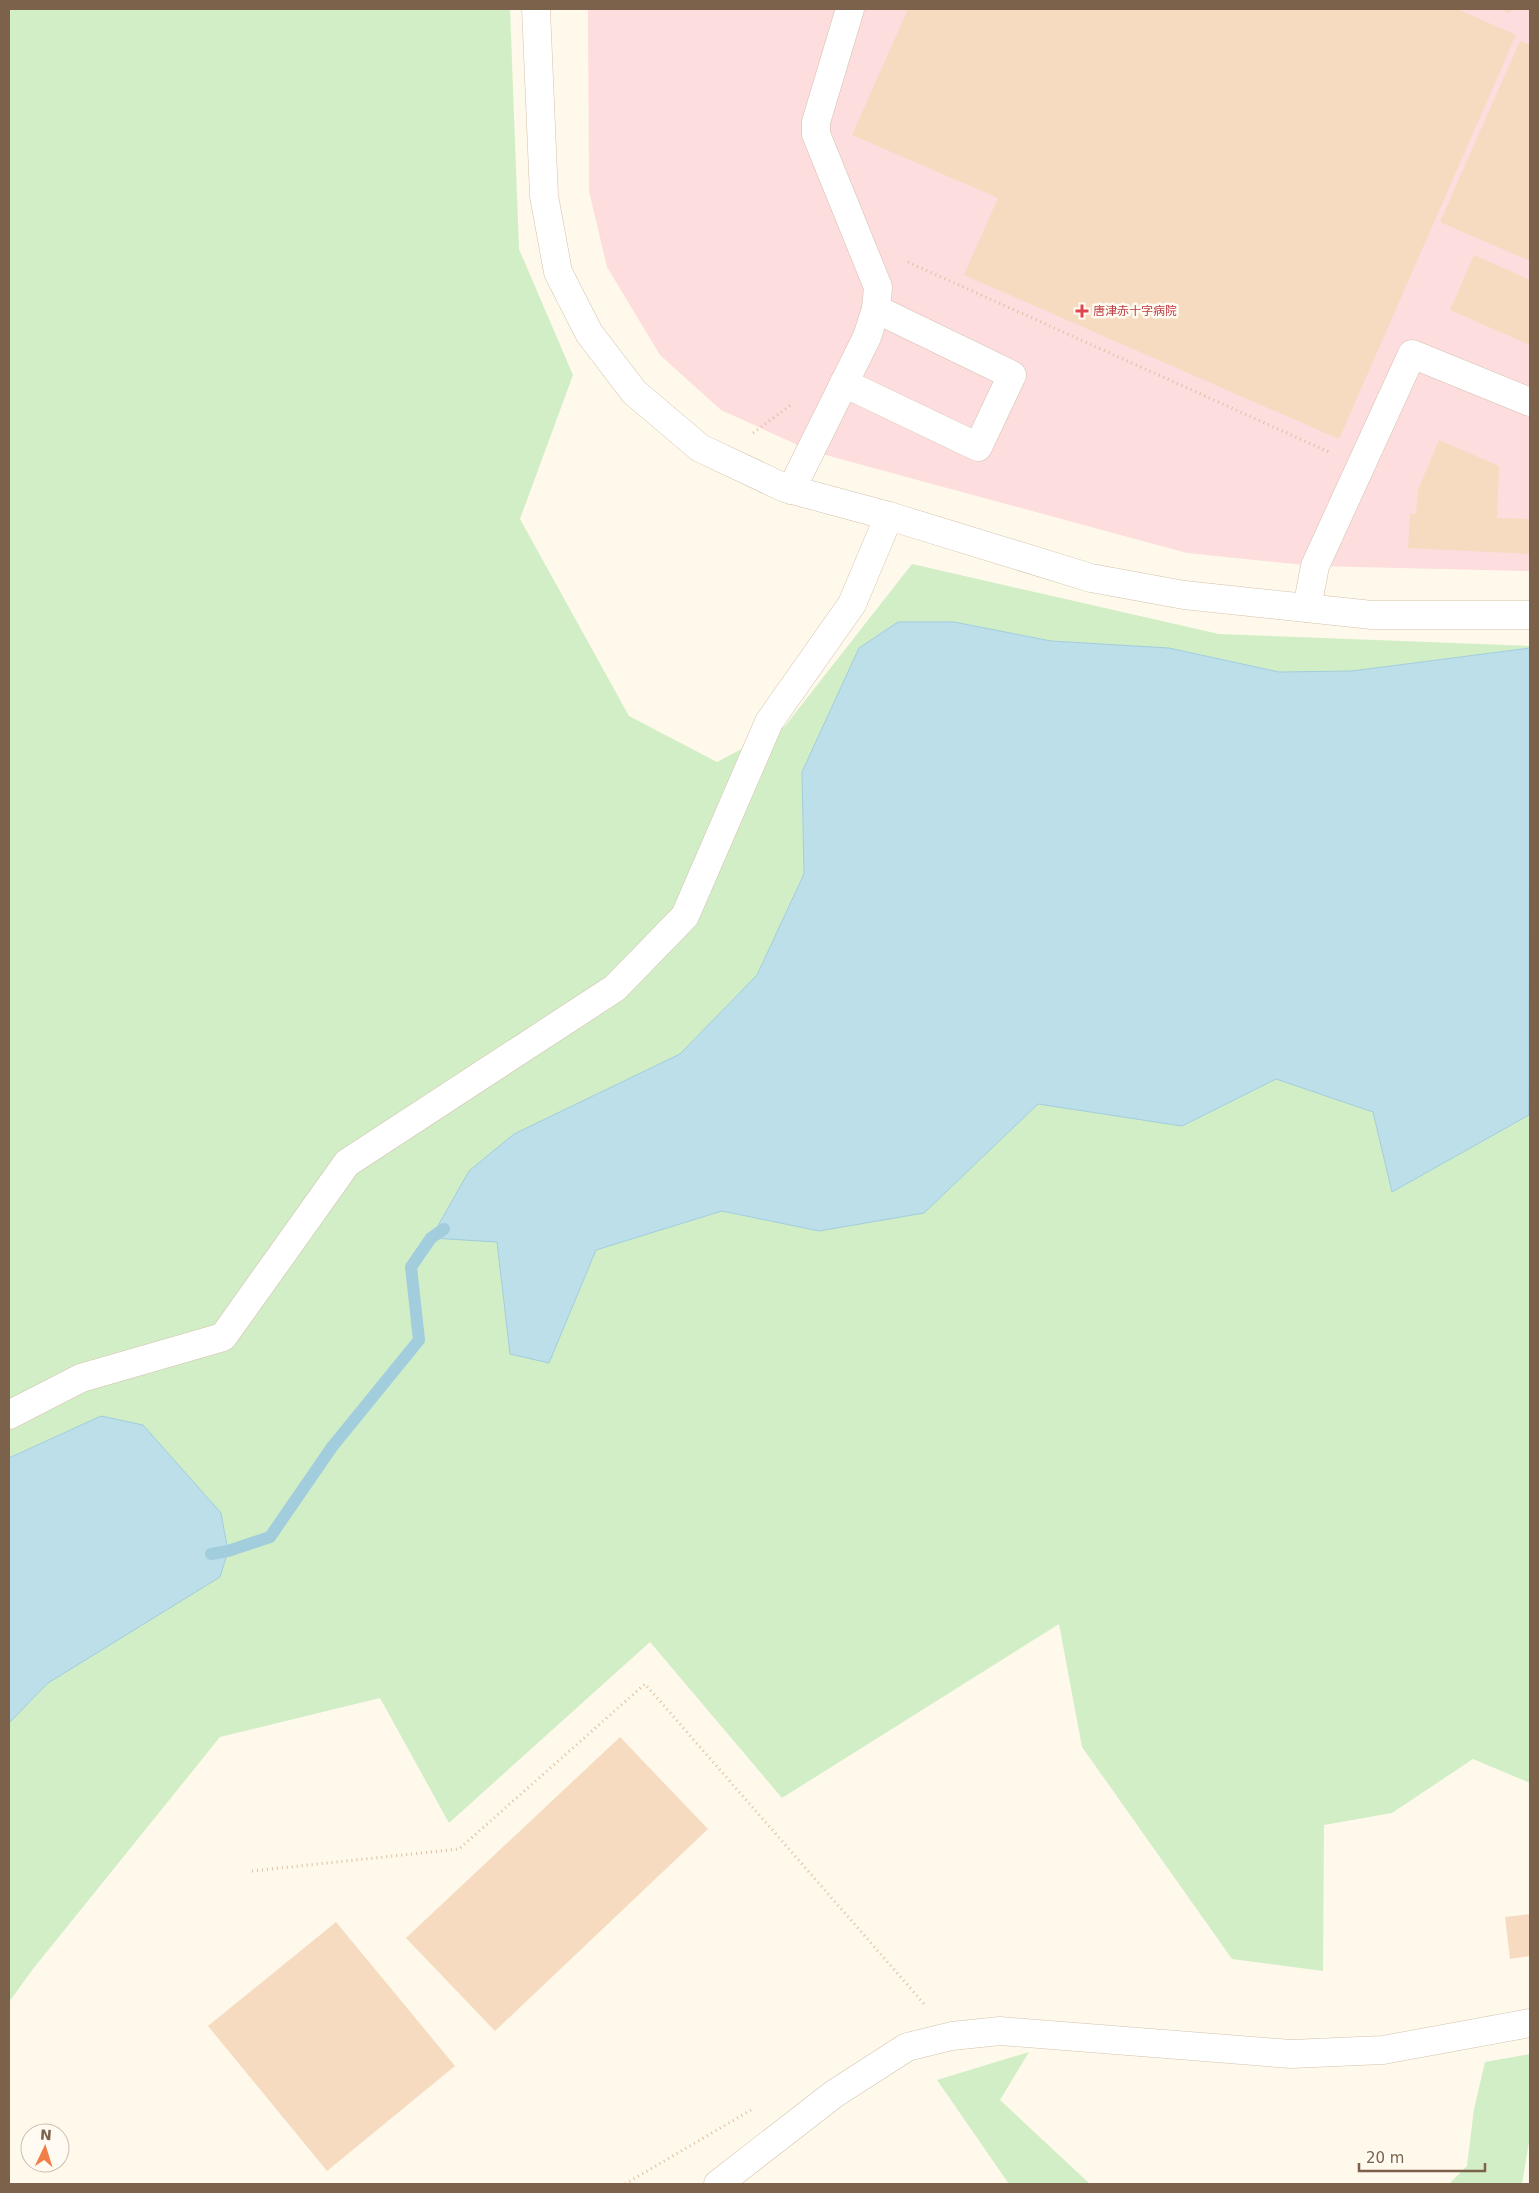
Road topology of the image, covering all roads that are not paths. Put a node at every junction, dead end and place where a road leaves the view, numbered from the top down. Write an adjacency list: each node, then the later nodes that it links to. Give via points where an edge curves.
1 (536, 9): 6 (street, via 544,196 558,272 589,333 634,392 700,448)
2 (850, 9): 3 (street, via 816,122 816,134 878,287)
3 (876, 309): 4 (street, via 867,338); 4 (street, via 1012,375 978,446)
4 (844, 383): 6 (street)
5 (1530, 402): 8 (street, via 1412,354 1315,566)
6 (791, 490): 7 (street)
7 (889, 516): 8 (street, via 1091,578 1184,595); 10 (street, via 852,604 769,722 685,916 616,988 347,1164 222,1337 81,1378)
8 (1307, 608): 9 (street, via 1372,615)
9 (1530, 614)
10 (9, 1415)
11 (1530, 2024): 12 (street, via 1383,2050 1291,2054 1000,2031 952,2036 907,2047 834,2094)
12 (718, 2184)

